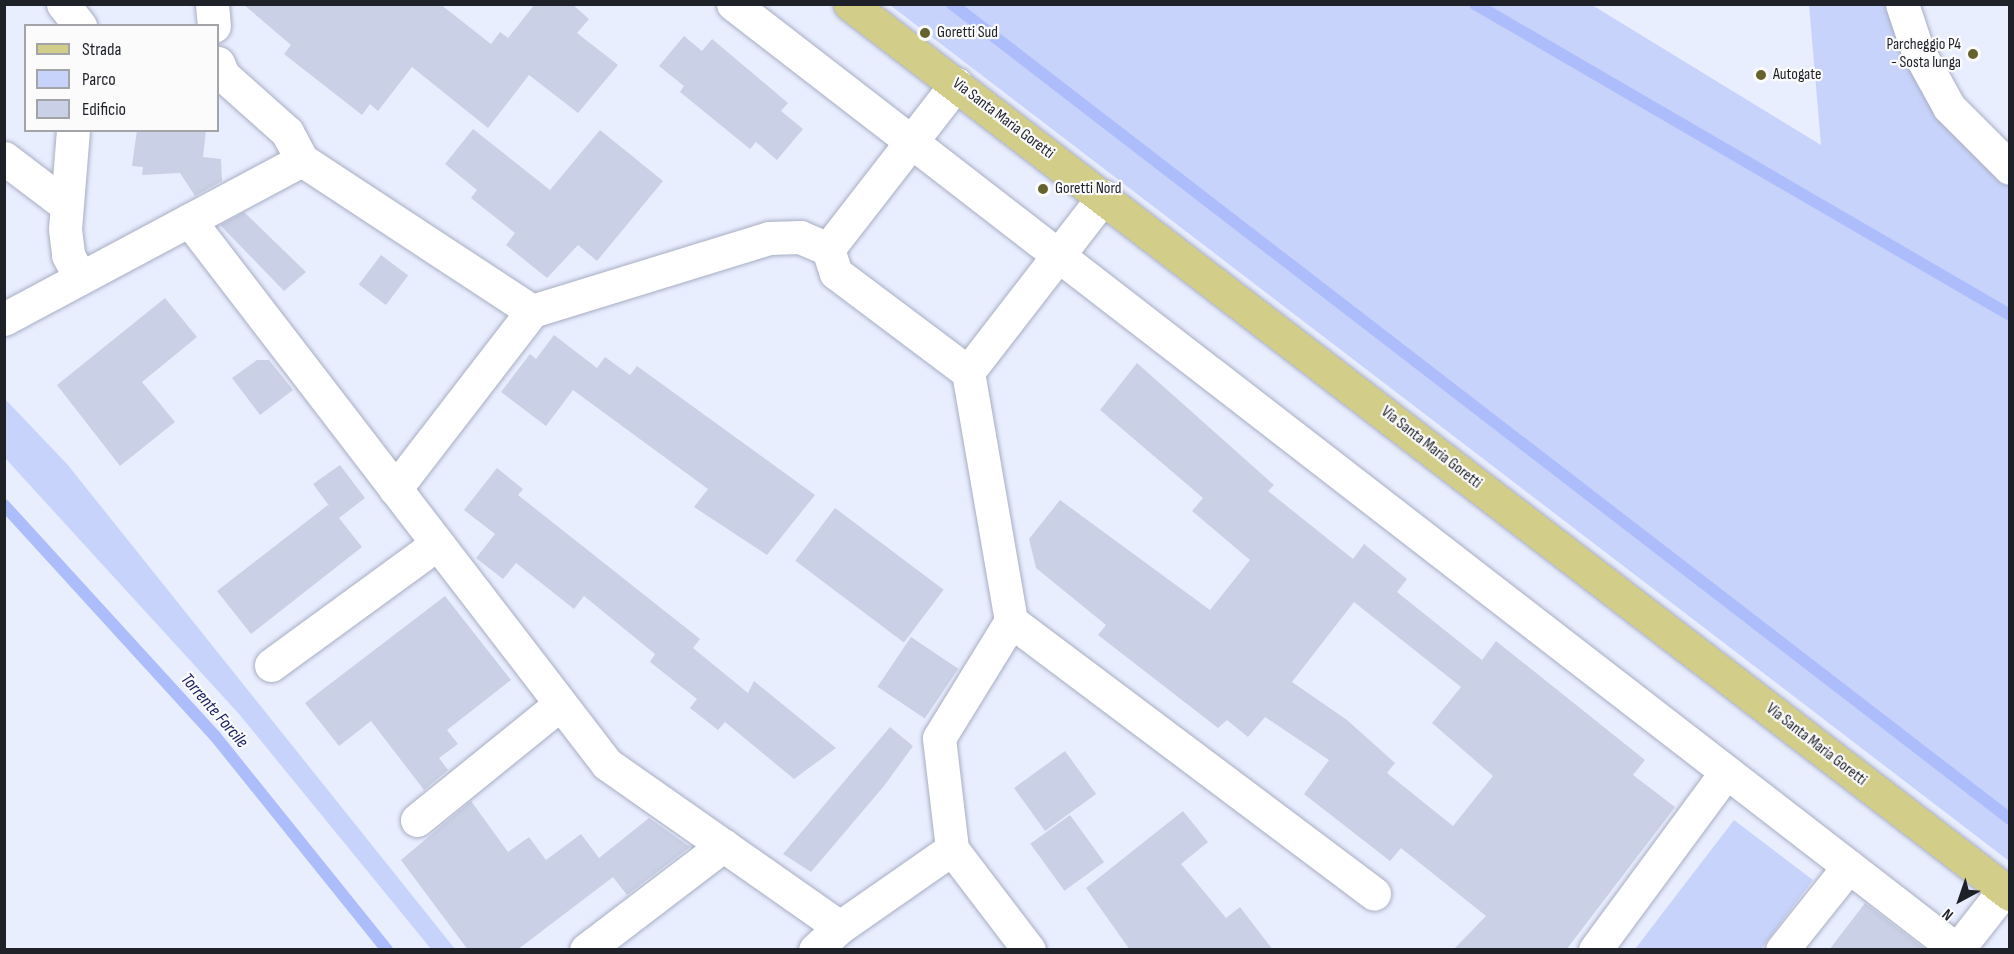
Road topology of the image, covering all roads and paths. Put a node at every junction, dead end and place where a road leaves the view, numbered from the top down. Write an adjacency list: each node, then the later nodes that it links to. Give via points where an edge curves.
1 (63, 4): 6 (street)
2 (212, 4): 7 (street)
3 (733, 4): 11 (street)
4 (850, 4): 9 (main road, Via Santa Maria Goretti)
5 (1902, 4): 14 (street, via 1917,49 1949,107)
6 (78, 24)
7 (214, 24)
8 (219, 65): 13 (street, via 223,75 287,132)
9 (956, 84): 11 (street); 15 (main road, Via Santa Maria Goretti)
10 (73, 132): 16 (street)
11 (910, 142): 18 (street); 19 (street)
12 (4, 158): 16 (street)
13 (302, 160): 17 (street); 21 (street)
14 (2010, 168)
15 (1104, 196): 19 (street); 34 (main road, Via Santa Maria Goretti)
16 (66, 206): 20 (street, via 68,255)
17 (189, 220): 20 (street); 24 (street)
18 (828, 249): 21 (street, via 800,237 769,238); 23 (street, via 836,273)
19 (1058, 256): 23 (street); 29 (street)
20 (80, 278): 22 (street)
21 (532, 311): 24 (street)
22 (4, 319)
23 (968, 372): 26 (street)
24 (395, 489): 25 (street)
25 (437, 544): 27 (street); 28 (street)
26 (1011, 621): 32 (street, via 939,738); 35 (street)
27 (271, 665)
28 (560, 704): 30 (street); 31 (street, via 607,765)
29 (1726, 772): 33 (street); 40 (street)
30 (417, 820)
31 (724, 845): 36 (street); 37 (street)
32 (952, 849): 36 (street); 39 (street)
33 (1849, 866): 41 (street); 42 (street)
34 (2007, 892): 42 (street)
35 (1374, 894)
36 (840, 927): 38 (street)
37 (586, 950)
38 (815, 950)
39 (1029, 950)
40 (1595, 950)
41 (1782, 950)
42 (1957, 950)

